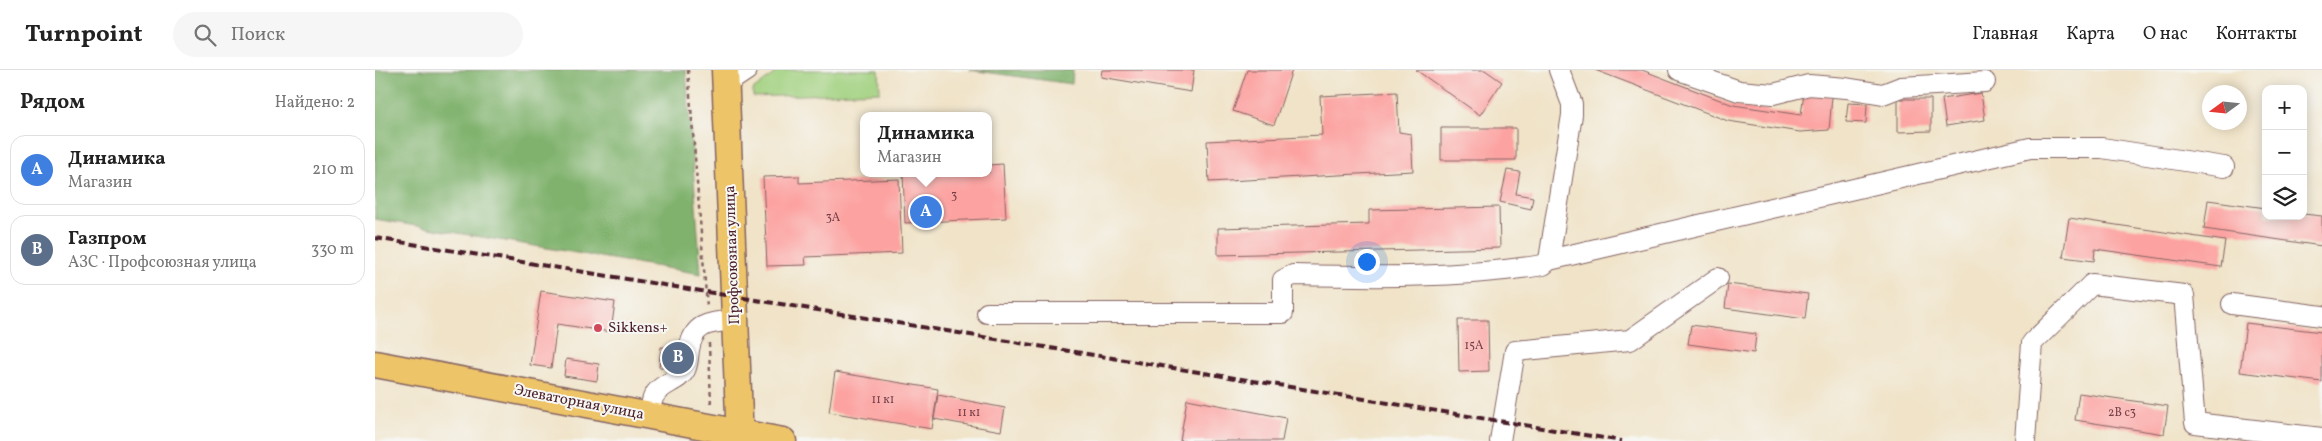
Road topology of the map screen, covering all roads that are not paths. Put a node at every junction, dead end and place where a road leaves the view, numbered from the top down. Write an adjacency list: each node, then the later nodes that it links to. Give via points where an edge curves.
1 (1559, 70): 6 (lane, via 1573,115)
2 (1679, 70): 4 (lane, via 1739,91 1773,94 1809,85 1883,94 1901,87)
3 (733, 75): 11 (main road, Профсоюзная улица)
4 (1985, 82)
5 (2224, 167): 6 (lane, via 2102,148 2030,148)
6 (1549, 260): 9 (lane, via 1543,265 1493,273 1391,277 1293,275 1283,280 1283,313)
7 (1718, 278): 17 (lane, via 1630,340 1515,350)
8 (2232, 304): 10 (lane)
9 (987, 313)
10 (2322, 316)
11 (735, 320): 13 (lane, via 700,327 691,339 685,370 660,387 653,397); 14 (main road, Профсоюзная улица)
12 (375, 364): 13 (main road, Элеваторная улица)
13 (649, 417): 14 (main road, Элеваторная улица, via 711,428)
14 (740, 437): 16 (main road, Элеваторная улица)
15 (2322, 438): 18 (lane, via 2195,423 2184,295 2092,284 2032,343)
16 (783, 441)
17 (1500, 441)
18 (2025, 441)

